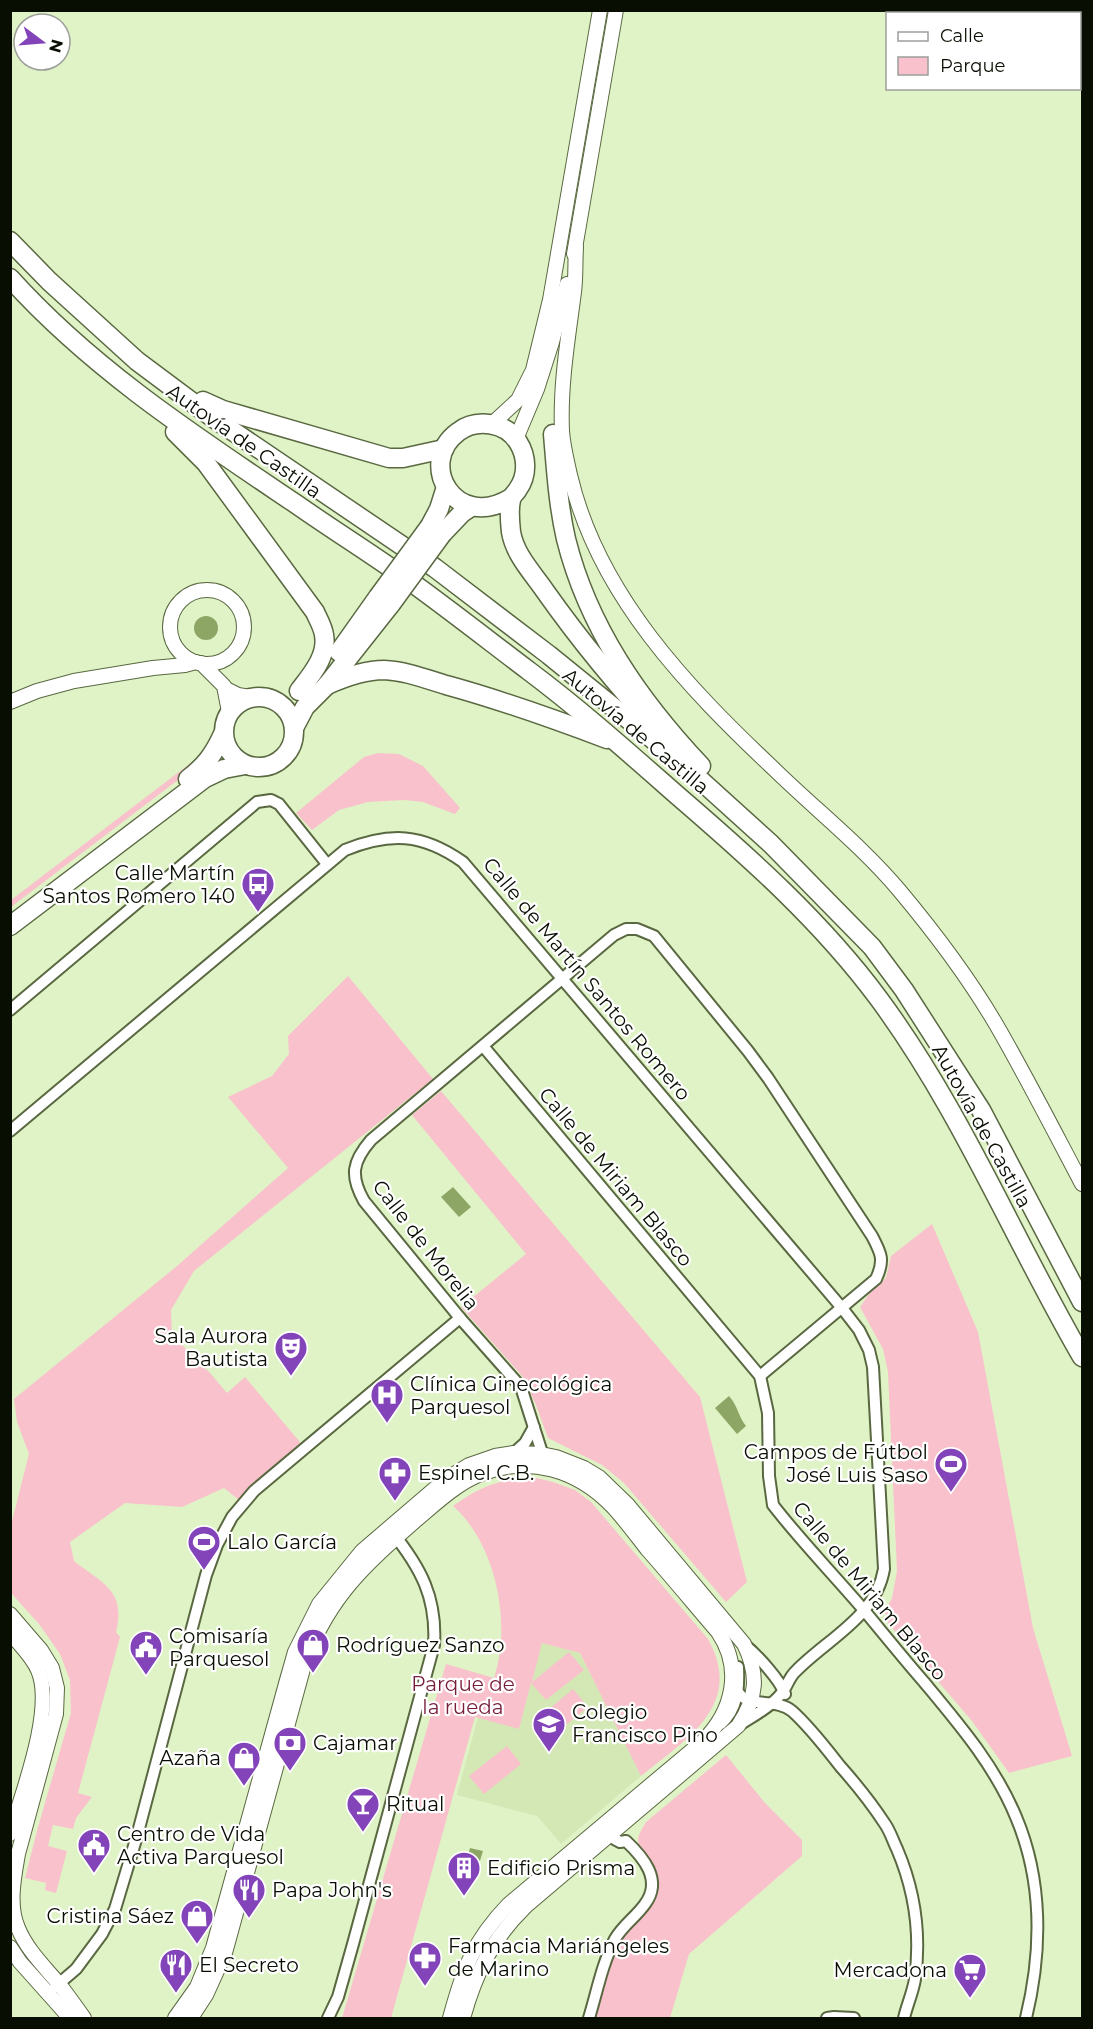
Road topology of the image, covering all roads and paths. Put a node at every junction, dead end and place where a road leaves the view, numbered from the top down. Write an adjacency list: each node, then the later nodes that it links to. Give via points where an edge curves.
1 (600, 10): 9 (street, via 550,300 533,370 518,400)
2 (616, 10): 4 (street)
3 (10, 241): 7 (highway, Autovía de Castilla)
4 (576, 247): 6 (street); 42 (street, via 564,359 562,433 581,514 620,594 660,649 721,717 868,857 952,957 997,1025)
5 (10, 278): 8 (highway, Autovía de Castilla)
6 (568, 282): 10 (street); 11 (street, via 550,350)
7 (142, 365): 12 (highway, via 223,410 361,452 403,458); 37 (highway, Autovía de Castilla, via 435,568 549,655 711,789)
8 (122, 381): 24 (highway, via 206,463 315,612 324,634 324,648); 31 (highway, Autovía de Castilla, via 191,433 416,585)
9 (492, 424): 11 (highway); 12 (highway, via 480,423 458,431)
10 (553, 434): 33 (highway, via 566,539 586,601 611,652 643,698)
11 (516, 439): 14 (highway, via 523,450 524,476)
12 (444, 449): 13 (highway, via 441,462)
13 (446, 487): 15 (highway); 16 (highway)
14 (511, 498): 15 (highway, via 499,505); 33 (highway, via 511,531 516,550 579,640 677,749)
15 (471, 507): 16 (highway)
16 (436, 530): 17 (highway, bridge)
17 (385, 600): 22 (highway); 24 (highway)
18 (174, 641): 19 (street, via 172,620 182,601 194,593 216,591 235,602 244,622 240,643); 20 (street, via 180,652); 21 (street)
19 (225, 659): 20 (street); 23 (street)
20 (199, 662): 21 (street); 23 (street)
21 (158, 668): 27 (street, via 74,681)
22 (327, 685): 29 (highway, via 305,707); 31 (highway, via 350,675 383,670 400,672 493,698)
23 (224, 686): 25 (street); 28 (street)
24 (299, 691): 26 (highway, via 289,698)
25 (250, 697): 26 (highway); 28 (highway)
26 (274, 699): 29 (highway, via 287,711)
27 (10, 702)
28 (229, 712): 30 (highway)
29 (294, 728): 32 (highway, via 290,748 276,763 266,767)
30 (223, 734): 32 (highway, via 230,753); 35 (highway, via 213,755 198,771)
31 (617, 743): 46 (highway, Autovía de Castilla, via 753,860 820,928 879,999 956,1118)
32 (245, 765): 36 (highway, via 205,778)
33 (714, 780): 37 (highway, via 780,838 829,889)
34 (327, 864): 38 (street, Calle de Martín Santos Romero, via 345,850 386,837 416,839 447,850 484,885); 39 (street, via 279,804 271,800 257,802); 41 (street, Calle de Martín Santos Romero)
35 (10, 914)
36 (10, 926)
37 (872, 947): 43 (highway, Autovía de Castilla, via 981,1110)
38 (562, 978): 40 (street, Calle de Morelia); 44 (street, Calle de Martín Santos Romero); 44 (street, Calle de Morelia, via 626,929 654,936 768,1078 882,1254 876,1279)
39 (10, 1010)
40 (483, 1046): 45 (street, Calle de Morelia, via 370,1140 354,1170 364,1201); 47 (street, Calle de Miriam Blasco)
41 (10, 1131)
42 (1083, 1184)
43 (1083, 1302)
44 (842, 1308): 47 (street); 53 (street, Calle de Martín Santos Romero, via 869,1350 875,1386 884,1569 878,1591)
45 (460, 1318): 48 (street, Calle de Morelia, via 520,1387); 69 (street, via 255,1491 232,1517 206,1575 115,1909 76,1969)
46 (1083, 1357)
47 (760, 1376): 53 (street, Calle de Miriam Blasco, via 768,1413 768,1476 773,1505)
48 (534, 1427): 49 (street); 50 (street, Calle de Morelia)
49 (514, 1453): 50 (street); 52 (street, via 470,1465 446,1479)
50 (541, 1454): 51 (street, Calle de Morelia); 56 (street, via 584,1468 615,1490)
51 (547, 1467): 52 (street, via 505,1466 479,1474); 60 (street, via 582,1482 612,1506 724,1641)
52 (393, 1533): 72 (street, via 362,1551 318,1604 305,1629 287,1680 213,1948 197,1987); 73 (street, via 355,1576 316,1632 229,1939 214,1980); 74 (street, via 424,1579 434,1611 434,1645 349,1959)
53 (864, 1610): 57 (street, Calle de Martín Santos Romero); 81 (street, Calle de Miriam Blasco, via 961,1726 991,1768 1016,1816 1029,1854 1039,1934)
54 (10, 1614): 69 (street, via 41,1650 52,1668 57,1688 56,1714 18,1854 12,1898 16,1926)
55 (10, 1633): 67 (street, via 39,1672 44,1696 42,1720)
56 (744, 1644): 58 (street); 59 (street)
57 (794, 1672): 59 (street); 61 (street, Calle de Martín Santos Romero)
58 (754, 1674): 59 (street); 60 (street, via 745,1675); 62 (street)
59 (771, 1674): 61 (street)
60 (736, 1683): 62 (street, via 741,1697); 66 (street, via 714,1730 639,1794)
61 (784, 1690): 63 (street); 64 (street)
62 (752, 1701): 63 (street); 65 (street)
63 (771, 1702): 64 (street); 65 (street)
64 (789, 1708): 80 (street, via 887,1826 908,1875 917,1941 915,1979)
65 (738, 1726): 66 (street)
66 (615, 1831): 75 (street, via 509,1904 472,1952); 76 (street, via 526,1906 502,1932 474,1980); 77 (street, via 647,1864 652,1883 646,1904 616,1937)
67 (10, 1834)
68 (10, 1947): 69 (street, via 20,1962)
69 (54, 1988): 70 (street); 71 (street)
70 (70, 2019)
71 (84, 2019)
72 (175, 2019)
73 (191, 2019)
74 (328, 2019)
75 (450, 2019)
76 (463, 2019)
77 (589, 2019)
78 (827, 2019): 79 (street)
79 (854, 2019)
80 (904, 2019)
81 (1026, 2019)

